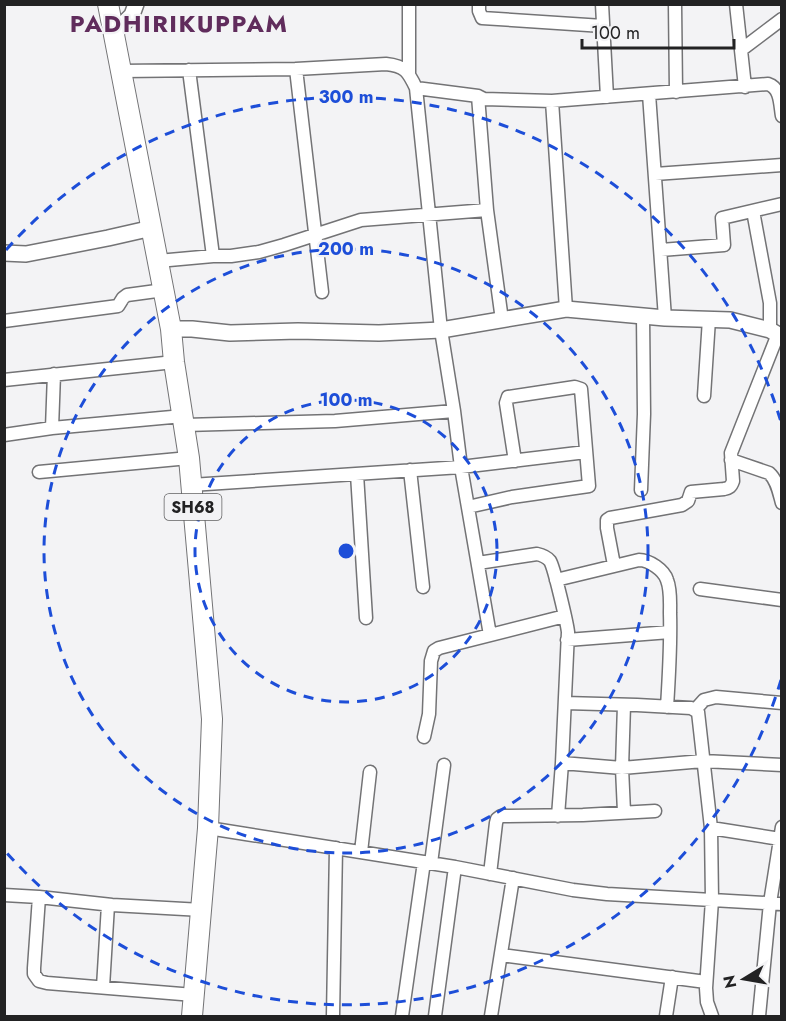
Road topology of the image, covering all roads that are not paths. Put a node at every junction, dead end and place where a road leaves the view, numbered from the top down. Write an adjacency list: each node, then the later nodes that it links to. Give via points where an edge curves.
1 (108, 4): 10 (main road, SH68)
2 (136, 4): 10 (street, via 132,15)
3 (409, 4): 15 (street)
4 (479, 4): 9 (street, via 482,18)
5 (602, 4): 9 (street)
6 (675, 4): 18 (street)
7 (736, 4): 11 (street)
8 (782, 19): 11 (street)
9 (603, 26): 22 (street)
10 (114, 33): 14 (main road, SH68)
11 (741, 50): 16 (street)
12 (296, 69): 13 (street); 15 (street, via 386,64 399,66); 32 (street)
13 (189, 70): 14 (street); 35 (street)
14 (121, 71): 31 (main road, SH68)
15 (409, 74): 17 (street)
16 (745, 87): 18 (street); 19 (street, via 768,84)
17 (416, 88): 21 (street); 30 (street)
18 (676, 92): 20 (street)
19 (780, 92): 24 (street)
20 (649, 94): 22 (street); 26 (street)
21 (478, 96): 23 (street); 28 (street)
22 (607, 97): 23 (street)
23 (552, 101): 39 (street)
24 (782, 116)
25 (782, 165): 26 (street)
26 (655, 174): 33 (street)
27 (782, 204): 29 (street)
28 (487, 210): 30 (street); 43 (street)
29 (753, 211): 33 (street, via 722,218 724,244); 47 (street)
30 (429, 215): 32 (street, via 361,220); 46 (street)
31 (152, 228): 34 (street, via 26,254); 36 (main road, SH68)
32 (315, 235): 35 (street, via 259,252); 38 (street)
33 (660, 250): 41 (street)
34 (4, 253)
35 (213, 256): 36 (street)
36 (158, 261): 37 (main road, SH68)
37 (164, 290): 44 (street, via 127,295 118,306); 45 (main road, SH68)
38 (322, 292)
39 (566, 309): 40 (street); 43 (street)
40 (643, 316): 41 (street); 65 (street)
41 (665, 318): 42 (street)
42 (709, 319): 47 (street, via 730,320); 51 (street)
43 (502, 320): 46 (street)
44 (4, 321)
45 (171, 329): 46 (street, via 230,333); 48 (main road, SH68)
46 (441, 330): 52 (street)
47 (777, 333): 58 (street)
48 (174, 362): 49 (street); 53 (main road, SH68)
49 (54, 374): 50 (street); 54 (street)
50 (4, 380)
51 (704, 396)
52 (454, 411): 53 (street, via 335,421); 60 (street)
53 (184, 420): 54 (street); 57 (main road, SH68)
54 (52, 428): 55 (street)
55 (4, 435)
56 (586, 452): 59 (street); 59 (street, via 581,388 575,387 508,397); 67 (street, via 590,486)
57 (189, 458): 62 (street); 64 (main road, SH68)
58 (730, 460): 66 (street, via 774,477); 69 (street, via 733,481 729,488 694,491 682,505 607,520)
59 (515, 461): 60 (street)
60 (461, 467): 61 (street); 67 (street)
61 (410, 470): 63 (street); 71 (street)
62 (39, 472)
63 (357, 474): 64 (street); 75 (street)
64 (191, 485): 94 (main road, SH68, via 212,718)
65 (641, 490)
66 (782, 503)
67 (468, 507): 68 (street)
68 (478, 562): 70 (street, via 544,555); 77 (street)
69 (614, 565): 70 (street); 76 (street, via 644,560 663,572 669,590)
70 (556, 580): 74 (street)
71 (423, 587)
72 (700, 589): 73 (street)
73 (782, 600)
74 (565, 616): 77 (street); 78 (street)
75 (366, 618)
76 (670, 632): 78 (street); 82 (street)
77 (490, 635): 84 (street, via 434,651)
78 (567, 640): 79 (street)
79 (565, 703): 81 (street); 86 (street)
80 (782, 703): 83 (street, via 710,698)
81 (624, 705): 82 (street); 89 (street)
82 (667, 707): 83 (street)
83 (695, 710): 85 (street, via 699,715)
84 (424, 737)
85 (703, 761): 88 (street); 89 (street); 95 (street)
86 (562, 763): 89 (street); 93 (street)
87 (444, 765): 99 (street)
88 (782, 765)
89 (622, 768): 92 (street)
90 (370, 772): 98 (street)
91 (655, 811): 92 (street)
92 (624, 812): 93 (street)
93 (558, 816): 101 (street, via 506,815 497,819)
94 (208, 828): 97 (street); 108 (main road, SH68)
95 (711, 828): 96 (street); 105 (street)
96 (781, 833): 106 (street)
97 (336, 848): 98 (street); 115 (street)
98 (361, 852): 99 (street)
99 (428, 862): 100 (street); 116 (street)
100 (455, 867): 101 (street); 117 (street)
101 (490, 874): 102 (street)
102 (513, 878): 105 (street, via 607,894); 109 (street)
103 (4, 895): 104 (street)
104 (39, 897): 107 (street); 112 (street, via 36,978)
105 (712, 900): 106 (street); 111 (street)
106 (776, 904): 121 (street)
107 (108, 905): 108 (street); 112 (street)
108 (202, 910): 113 (main road, SH68)
109 (501, 955): 110 (street); 118 (street)
110 (672, 977): 111 (street); 119 (street)
111 (706, 982): 120 (street)
112 (103, 987): 113 (street)
113 (194, 995): 114 (main road, SH68)
114 (192, 1017)
115 (333, 1017)
116 (402, 1017)
117 (435, 1017)
118 (491, 1017)
119 (666, 1017)
120 (712, 1017)
121 (759, 1017)

